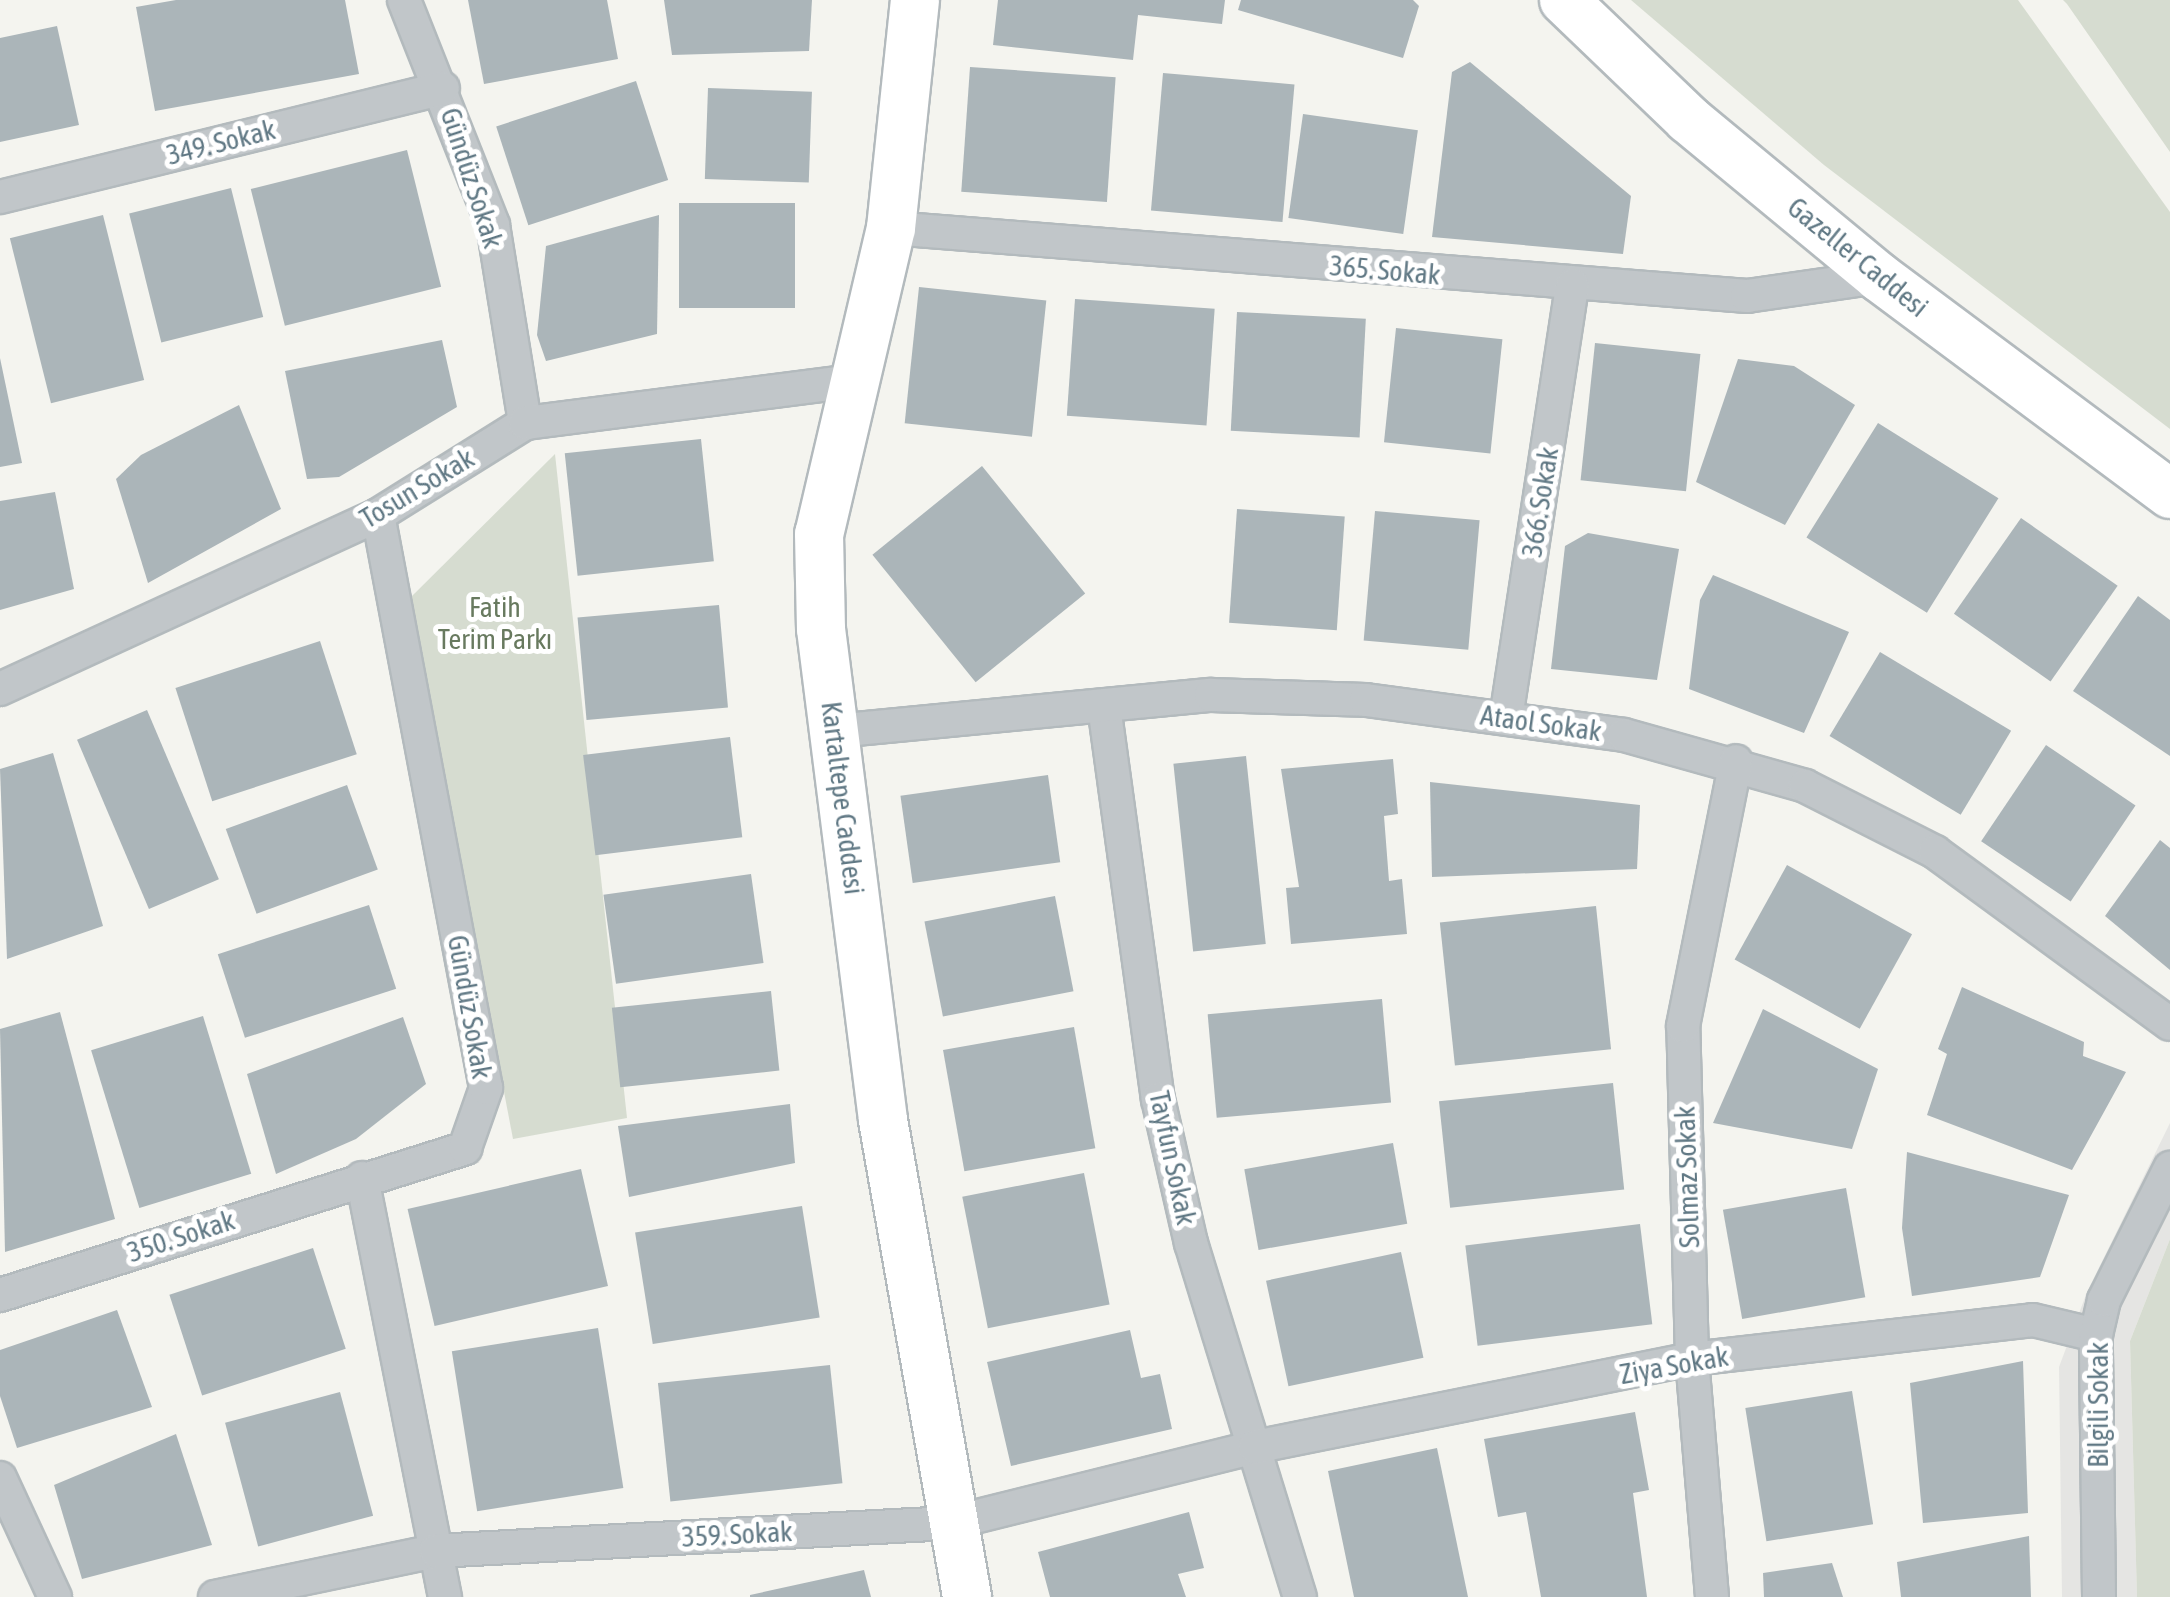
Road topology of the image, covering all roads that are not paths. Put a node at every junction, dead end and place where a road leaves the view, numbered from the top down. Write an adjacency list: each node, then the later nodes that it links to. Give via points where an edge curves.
1 (404, 0): 4 (street, Gündüz Sokak)
2 (915, 0): 6 (street, Kartaltepe Caddesi)
3 (1564, 0): 7 (street, Gazeller Caddesi, via 1688,119)
4 (443, 88): 5 (street, 349. Sokak); 10 (street, Gündüz Sokak, via 493,226)
5 (0, 197)
6 (891, 228): 8 (street, 365. Sokak); 9 (street, Kartaltepe Caddesi)
7 (1879, 277): 8 (street, 365. Sokak, via 1747,296); 11 (street, Gazeller Caddesi)
8 (1572, 285): 15 (street, 366. Sokak)
9 (859, 380): 10 (street, Tosun Sokak); 16 (street, Kartaltepe Caddesi, via 819,534)
10 (525, 422): 12 (street, Tosun Sokak)
11 (2170, 494)
12 (378, 516): 13 (street, Tosun Sokak); 20 (street, Gündüz Sokak, via 486,1088 465,1148)
13 (0, 689)
14 (1104, 706): 15 (street, Ataol Sokak, via 1210,696 1366,700); 16 (street, Ataol Sokak); 24 (street, Tayfun Sokak, via 1158,1100 1192,1242)
15 (1506, 718): 17 (street, Ataol Sokak)
16 (835, 731): 26 (street, Kartaltepe Caddesi, via 883,1120)
17 (1736, 761): 18 (street, Ataol Sokak, via 1805,786 1935,852); 23 (street, Solmaz Sokak, via 1683,1026)
18 (2170, 1024)
19 (2170, 1168): 22 (street, Bilgili Sokak, via 2104,1300)
20 (362, 1178): 21 (street, 350. Sokak); 27 (street)
21 (0, 1295)
22 (2096, 1335): 23 (street, Ziya Sokak, via 2032,1320); 34 (street, Bilgili Sokak)
23 (1692, 1359): 24 (street, Ziya Sokak); 33 (street, Solmaz Sokak)
24 (1255, 1447): 26 (street, 359. Sokak); 32 (street, Tayfun Sokak)
25 (0, 1478): 28 (street)
26 (950, 1523): 27 (street, 359. Sokak); 31 (street, Kartaltepe Caddesi)
27 (436, 1551): 29 (street, 359. Sokak); 30 (street)
28 (55, 1597)
29 (215, 1597)
30 (445, 1597)
31 (968, 1597)
32 (1300, 1597)
33 (1712, 1597)
34 (2099, 1597)

